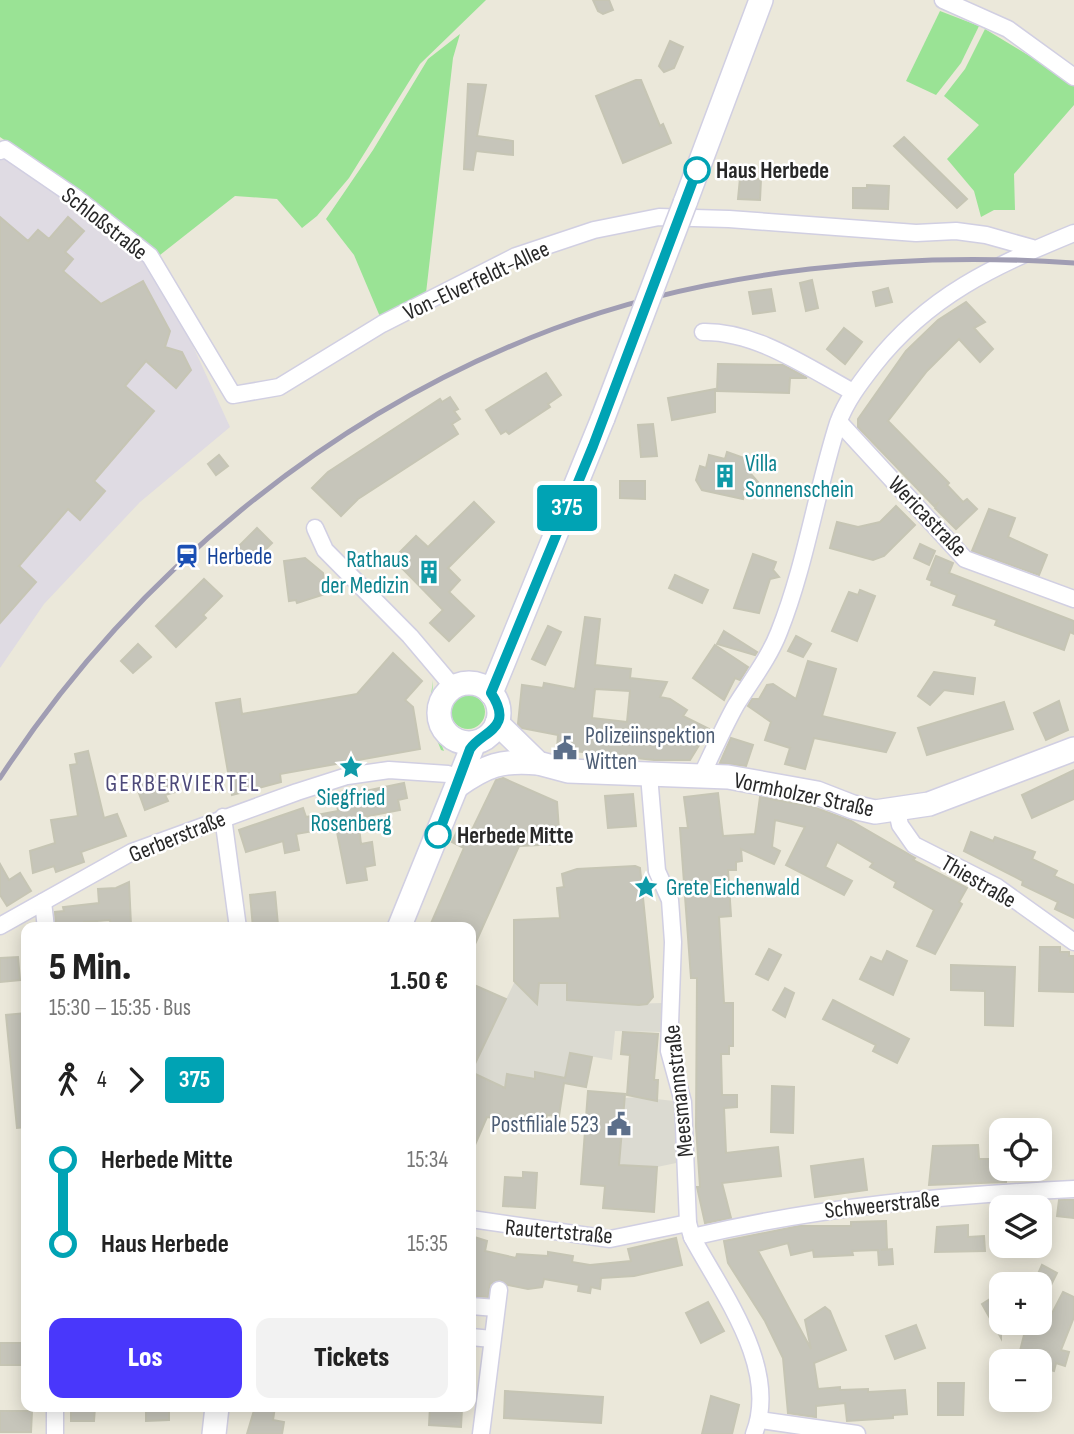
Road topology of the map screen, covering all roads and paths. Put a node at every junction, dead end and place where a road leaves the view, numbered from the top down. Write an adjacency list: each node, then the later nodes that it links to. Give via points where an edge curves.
1 (761, 0): 13 (main road, bridge, via 534,590)
2 (943, 0): 3 (street, via 1008,29)
3 (1074, 77)
4 (0, 150): 9 (street, Schloßstraße, via 5,149 75,197 150,256)
5 (1074, 233): 6 (street)
6 (1032, 248): 8 (street, via 954,290 899,333); 9 (street, Von-Elverfeldt-Allee, via 956,231 916,233 659,217 594,230 516,256 392,318 279,387)
7 (703, 332): 8 (street, via 761,344)
8 (853, 391): 10 (street)
9 (229, 393)
10 (839, 422): 12 (street, Wericastraße, via 965,559); 18 (street, via 803,566 779,632 715,741)
11 (315, 528): 13 (street, via 326,550 410,636)
12 (1074, 599)
13 (472, 688): 14 (main road, via 498,708); 14 (main road, via 441,703 439,713 440,723)
14 (476, 736): 16 (main road); 19 (main road)
15 (1074, 749): 20 (main road, Vormholzer Straße, via 929,804)
16 (532, 762): 17 (main road, Vormholzer Straße, via 568,771); 19 (main road, via 496,763)
17 (649, 775): 18 (main road, Vormholzer Straße); 30 (street, Meesmannstraße, via 657,871 670,900 669,1051 683,1102)
18 (701, 776): 20 (main road, Vormholzer Straße, via 777,784 875,812)
19 (453, 780): 21 (street, Gerberstraße, via 389,770 347,776); 25 (main road, via 446,811)
20 (897, 811): 27 (street, Thiestraße, via 900,825 914,845 997,887)
21 (223, 817): 22 (street, Gerberstraße, via 132,852); 24 (street)
22 (43, 902): 23 (street); 26 (street, Gerberstraße)
23 (45, 922)
24 (238, 922)
25 (401, 922)
26 (0, 926)
27 (1074, 942)
28 (1074, 1189): 30 (street, Schweerstraße, via 918,1199)
29 (476, 1220): 30 (street, Rautertstraße, via 610,1239)
30 (690, 1230): 38 (street, Meesmannstraße, via 754,1351 762,1408)
31 (499, 1290): 33 (street)
32 (476, 1306): 33 (street)
33 (496, 1308): 35 (street)
34 (476, 1337): 35 (street)
35 (492, 1339): 41 (street)
36 (55, 1412): 39 (street)
37 (216, 1412): 40 (main road)
38 (757, 1427): 42 (street)
39 (55, 1434)
40 (214, 1434)
41 (481, 1434)
42 (857, 1434)

